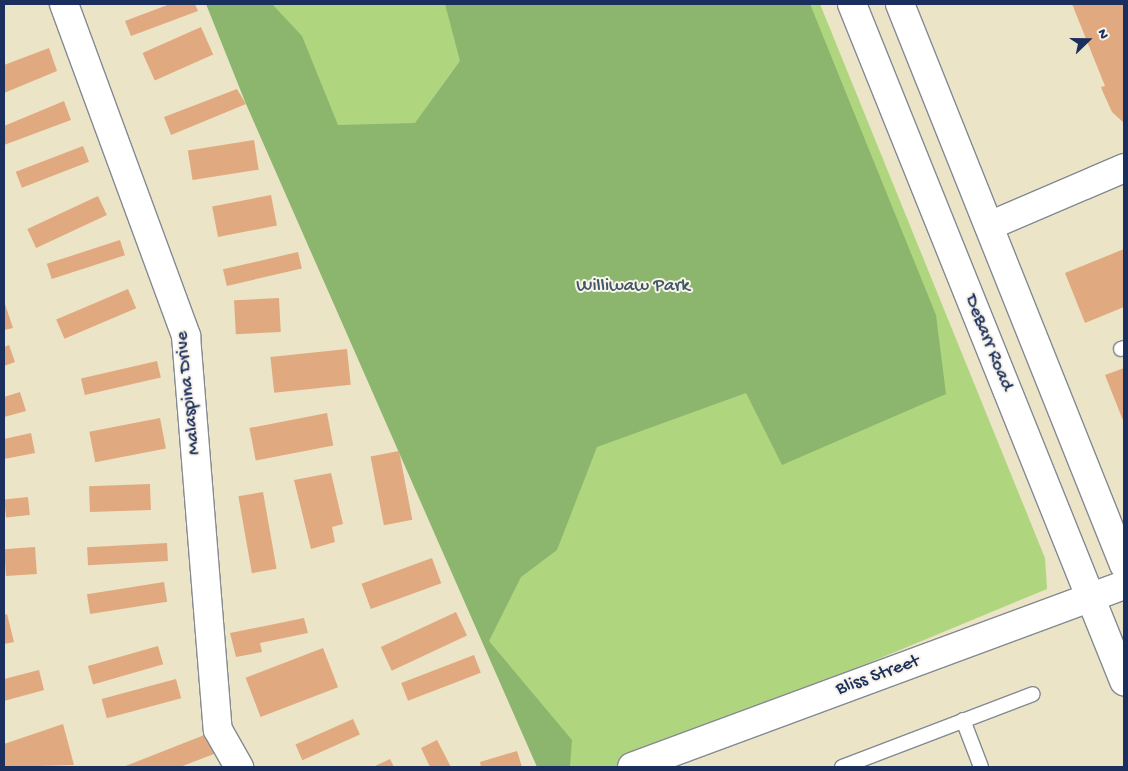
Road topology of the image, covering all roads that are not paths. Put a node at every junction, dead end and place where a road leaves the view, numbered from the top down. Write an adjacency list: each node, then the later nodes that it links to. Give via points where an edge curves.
1 (64, 4): 12 (street, Malaspina Drive, via 186,336 218,730)
2 (852, 4): 8 (street, DeBarr Road)
3 (900, 4): 5 (street)
4 (1124, 168): 5 (street)
5 (989, 226): 6 (street)
6 (1124, 565)
7 (1124, 585): 8 (street, Bliss Street)
8 (1090, 597): 9 (street, DeBarr Road); 13 (street, Bliss Street)
9 (1124, 681)
10 (1034, 694): 11 (lane)
11 (963, 720): 14 (lane); 15 (lane)
12 (239, 767)
13 (632, 767)
14 (842, 767)
15 (981, 767)

